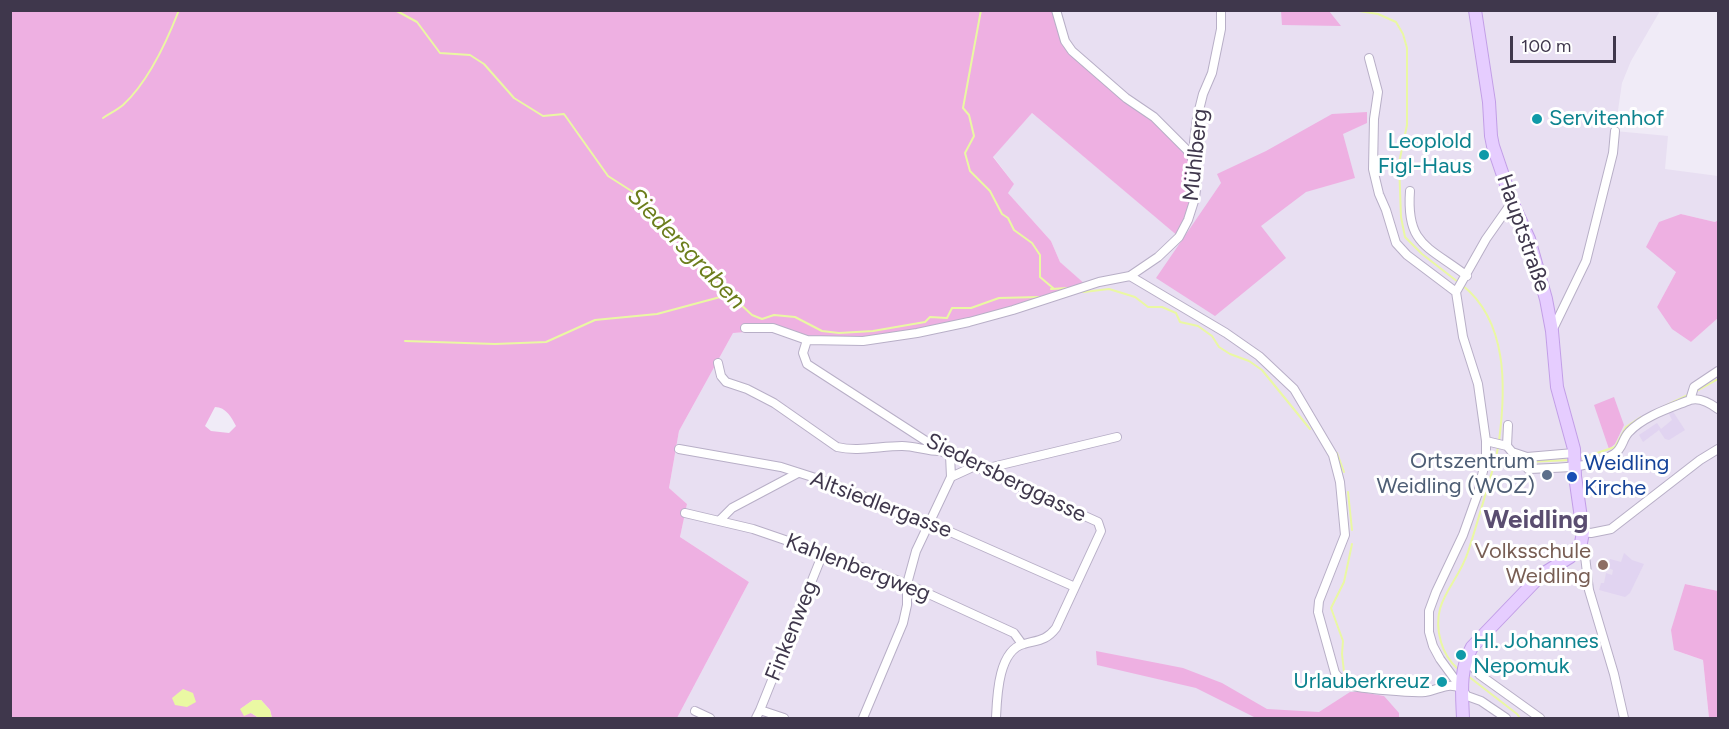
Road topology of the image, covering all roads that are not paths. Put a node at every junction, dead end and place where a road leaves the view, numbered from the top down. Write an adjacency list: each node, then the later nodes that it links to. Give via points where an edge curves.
1 (1056, 10): 6 (street, via 1072,51 1154,117 1187,150)
2 (1221, 10): 6 (street, Mühlberg, via 1212,73 1197,118)
3 (1475, 10): 8 (main road, Hauptstraße, via 1491,136)
4 (1370, 58): 10 (street, via 1378,92 1373,169 1396,243 1407,255)
5 (1615, 131): 12 (street, via 1586,261)
6 (1194, 163): 9 (street, Mühlberg, via 1195,198 1179,237)
7 (1410, 190): 10 (street, via 1410,221 1419,241)
8 (1512, 202): 10 (street); 12 (main road, Hauptstraße, via 1529,239)
9 (1130, 276): 13 (street, via 917,333 863,341); 39 (street, via 1258,356 1294,389 1333,455 1345,535 1318,612 1335,673 1341,681 1359,687 1416,692)
10 (1462, 284): 20 (street, via 1463,338)
11 (745, 328): 13 (street, via 773,328)
12 (1552, 331): 24 (main road, Hauptstraße, via 1557,387)
13 (807, 340): 23 (street, Siedersberggasse, via 803,352 807,364)
14 (718, 363): 23 (street, via 726,382 774,403 837,447 849,450 906,446)
15 (1719, 371): 16 (street, via 1694,387)
16 (1691, 395): 17 (street); 24 (street, via 1629,432 1621,448 1612,455)
17 (1719, 409)
18 (1508, 425): 20 (street)
19 (1117, 437): 25 (street)
20 (1497, 444): 24 (street, via 1527,457); 39 (street, via 1486,458 1463,536 1429,611 1433,646)
21 (679, 448): 27 (street, Altsiedlergasse)
22 (1719, 449): 32 (street, via 1611,530)
23 (947, 453): 25 (street, Siedersberggasse); 28 (street)
24 (1574, 460): 26 (street); 32 (main road, Hauptstraße)
25 (979, 468): 28 (street); 36 (street, Siedersberggasse, via 1098,522 1101,531)
26 (1528, 469)
27 (798, 473): 30 (street, via 732,508); 31 (street, Altsiedlergasse)
28 (951, 477): 31 (street)
29 (685, 513): 30 (street, Kahlenbergweg)
30 (720, 520): 34 (street, Kahlenbergweg)
31 (930, 523): 35 (street); 36 (street, Altsiedlergasse)
32 (1583, 532): 33 (main road, Hauptstraße)
33 (1578, 547): 38 (main road, Hauptstraße, via 1564,562 1536,580 1477,641); 49 (street, via 1585,556 1589,590)
34 (823, 553): 35 (street, Kahlenbergweg); 41 (street, Finkenweg)
35 (906, 584): 37 (street, Kahlenbergweg, via 1014,633); 44 (street, via 903,622)
36 (1075, 586): 37 (street, via 1049,637)
37 (1022, 644): 45 (street, via 1005,660)
38 (1465, 661): 39 (main road); 48 (street)
39 (1461, 685): 46 (main road); 47 (street, via 1467,696)
40 (695, 711): 42 (street)
41 (758, 714): 43 (street)
42 (710, 718)
43 (784, 718)
44 (863, 718)
45 (996, 718)
46 (1463, 718)
47 (1506, 718)
48 (1540, 718)
49 (1624, 718)

